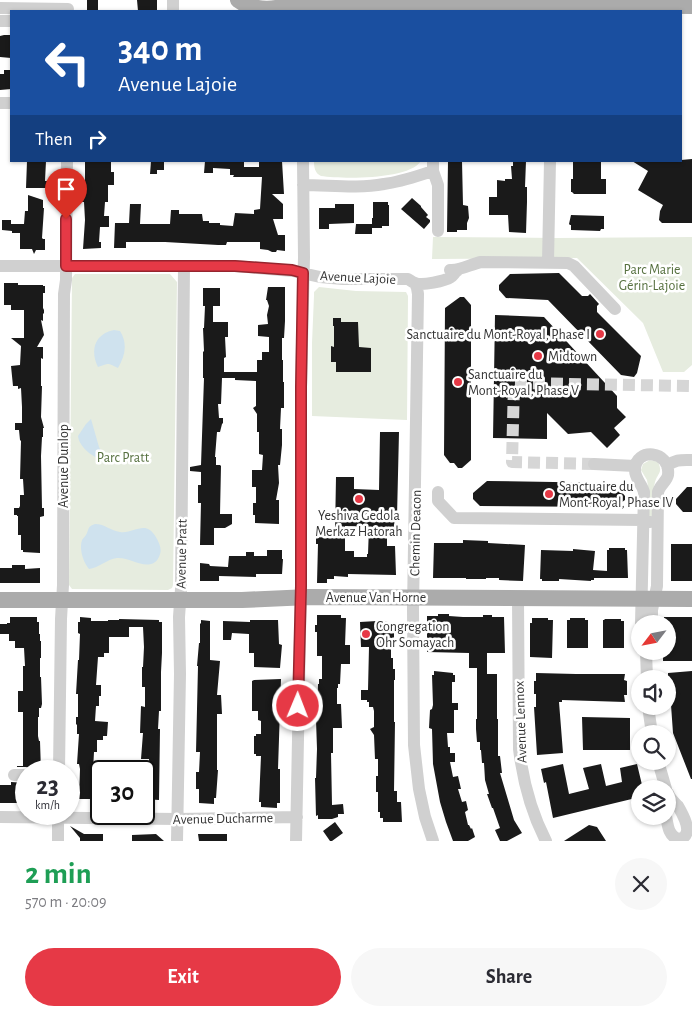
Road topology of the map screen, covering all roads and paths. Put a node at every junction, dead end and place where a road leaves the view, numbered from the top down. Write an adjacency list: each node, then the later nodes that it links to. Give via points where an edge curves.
1 (238, 0): 2 (main road, via 251,7 270,9)
2 (293, 2): 5 (main road)
3 (455, 2): 5 (main road); 9 (main road)
4 (585, 2): 6 (main road); 9 (main road)
5 (355, 5)
6 (692, 6)
7 (68, 7): 8 (street)
8 (0, 8)
9 (552, 8)
10 (67, 162): 18 (street, Avenue Dunlop)
11 (303, 162): 14 (street)
12 (550, 162): 16 (street)
13 (433, 166): 14 (street, via 401,181 383,184 349,187); 15 (street, via 438,185)
14 (303, 185): 20 (street)
15 (438, 231)
16 (548, 262): 21 (street, via 481,262); 22 (street, via 574,266)
17 (0, 266): 18 (street, Avenue Lajoie)
18 (66, 266): 19 (street, Avenue Lajoie); 36 (street, Avenue Dunlop)
19 (184, 267): 20 (street, Avenue Lajoie, via 235,266); 37 (street, Avenue Pratt)
20 (303, 273): 21 (street, Avenue Lajoie, via 342,279 408,279); 31 (street)
21 (415, 283): 30 (street, Chemin Deacon, via 418,302)
22 (615, 309)
23 (692, 460): 26 (street, via 673,461)
24 (594, 464): 25 (street)
25 (636, 466): 26 (street, via 642,456 657,454); 28 (street, via 636,477 644,492)
26 (667, 466): 29 (street, via 668,473 658,492)
27 (438, 492): 28 (street, via 438,501 454,518)
28 (643, 520): 29 (street); 33 (street)
29 (658, 524): 33 (street, via 657,586)
30 (414, 597): 31 (main road, Avenue Van Horne); 32 (main road, Avenue Van Horne); 52 (street, Chemin Deacon, via 414,745 420,796)
31 (300, 598): 37 (main road, Avenue Van Horne); 44 (street)
32 (518, 599): 33 (main road, Avenue Van Horne); 53 (street, Avenue Lennox, via 518,749 532,810)
33 (648, 599): 34 (main road, Avenue Van Horne); 38 (street); 39 (street)
34 (692, 599)
35 (0, 600): 36 (main road, Avenue Van Horne)
36 (62, 600): 37 (main road, Avenue Van Horne); 40 (street, Avenue Dunlop)
37 (180, 601): 46 (street, Avenue Pratt)
38 (644, 615)
39 (652, 615)
40 (59, 760)
41 (676, 804): 48 (street, via 685,821 686,835 677,839 672,836)
42 (80, 816): 46 (street, Avenue Ducharme)
43 (15, 817): 45 (street, Avenue Ducharme)
44 (297, 817): 46 (street, Avenue Ducharme); 51 (street)
45 (0, 818)
46 (177, 818): 50 (street, Avenue Pratt)
47 (58, 825): 49 (street)
48 (668, 825)
49 (58, 841)
50 (177, 841)
51 (296, 841)
52 (433, 841)
53 (546, 841)

